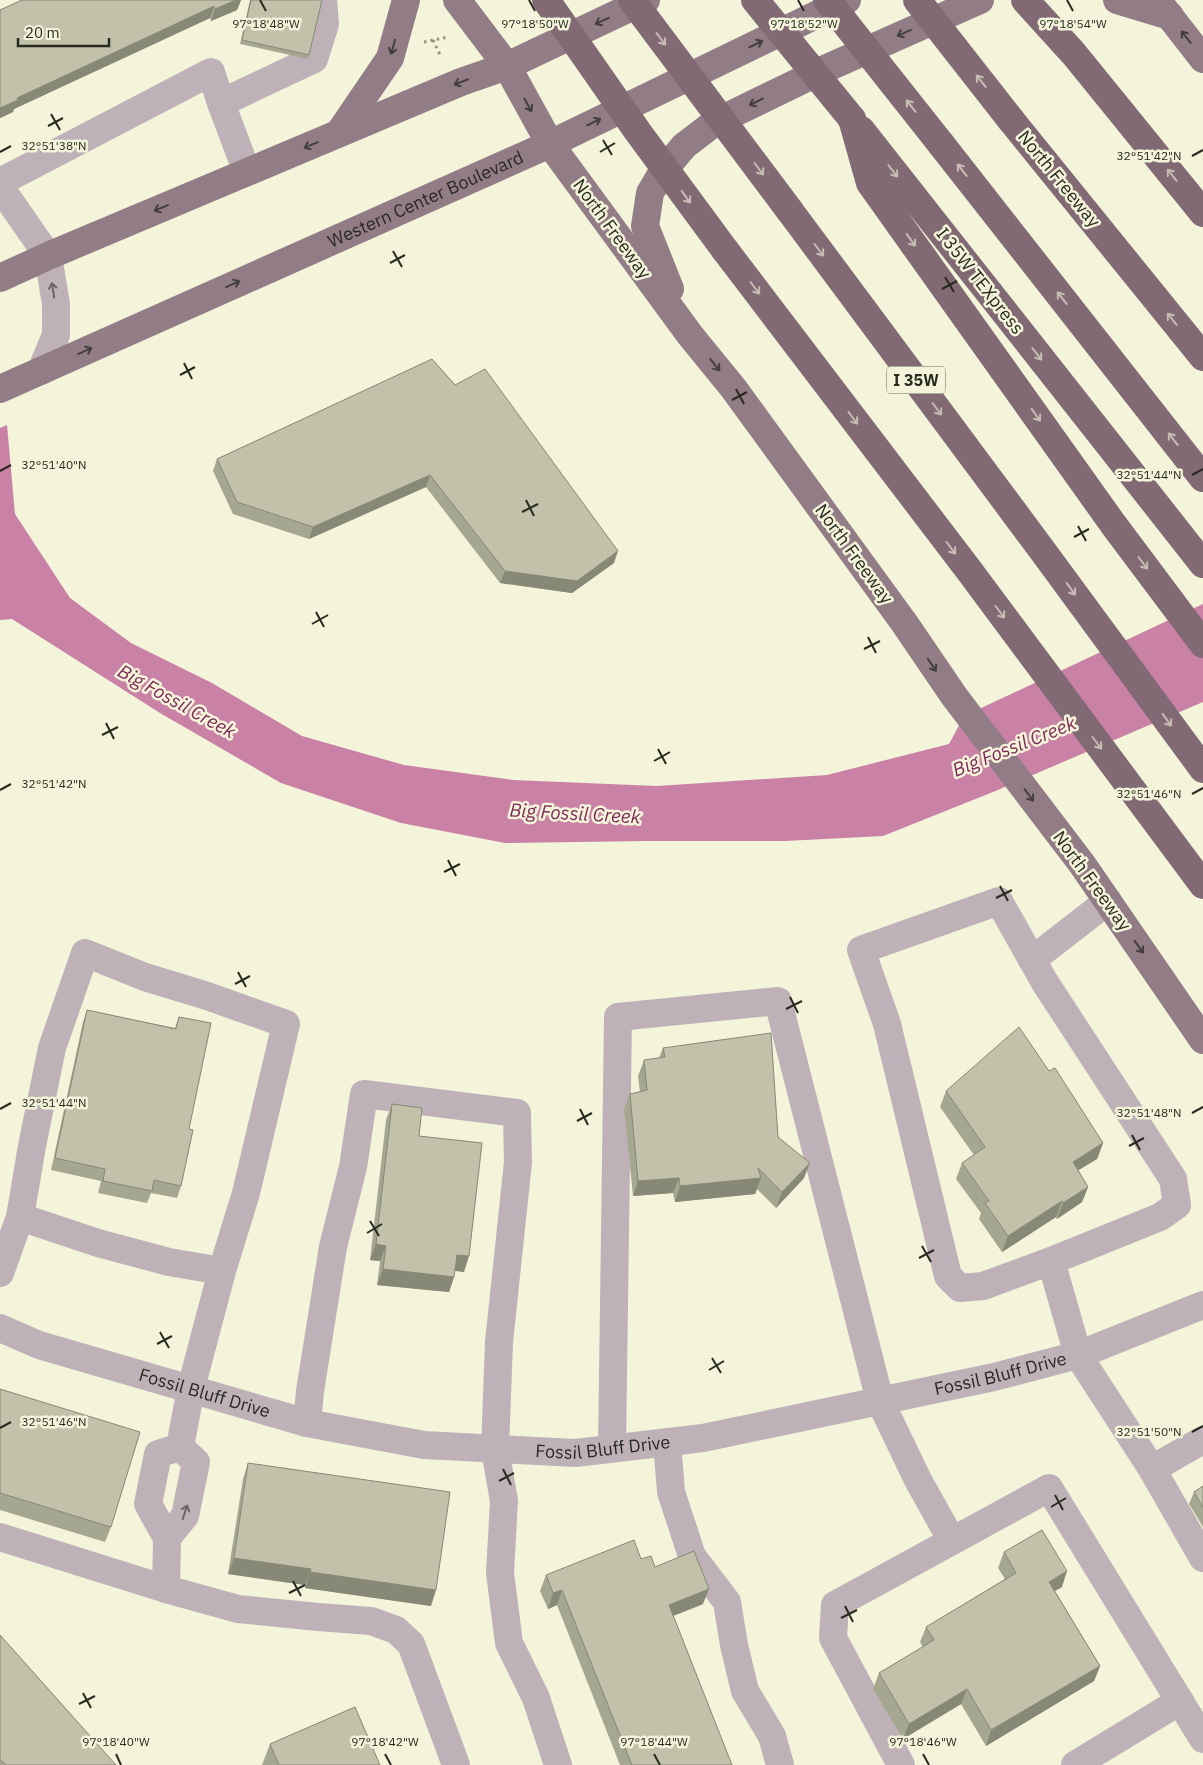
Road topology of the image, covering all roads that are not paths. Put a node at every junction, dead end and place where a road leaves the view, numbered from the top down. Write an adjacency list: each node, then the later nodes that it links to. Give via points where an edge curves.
1 (323, 0): 17 (street, via 325,24 314,59)
2 (406, 0): 19 (main road, one-way to 19, via 390,58)
3 (458, 0): 16 (main road, North Freeway)
4 (546, 0): 34 (highway, one-way to 34, bridge, via 725,250)
5 (632, 0): 33 (highway, I 35W, one-way to 33, bridge)
6 (646, 0): 16 (main road, one-way to 16)
7 (755, 0): 18 (highway, I 35W TEXpress, bridge)
8 (827, 0): 30 (highway, one-way to 8, bridge)
9 (847, 0): 20 (main road, Western Center Boulevard, one-way to 9)
10 (917, 0): 28 (highway, North Freeway, one-way to 10, bridge)
11 (980, 0): 27 (main road, one-way to 27, via 714,123 684,146 650,192 645,226)
12 (1025, 0): 24 (highway, one-way to 12, via 1074,54)
13 (1117, 0): 14 (main road)
14 (1166, 5): 15 (main road, one-way to 14)
15 (1203, 59)
16 (506, 66): 19 (main road, one-way to 19); 20 (main road, North Freeway, one-way to 20)
17 (221, 103): 21 (street); 22 (street, via 211,72)
18 (852, 119): 31 (highway, I 35W TEXpress, one-way to 31); 32 (highway, one-way to 32, via 870,183 1113,524)
19 (339, 133): 21 (main road, one-way to 21)
20 (550, 144): 27 (main road, North Freeway); 29 (main road, Western Center Boulevard, one-way to 20)
21 (247, 172): 25 (main road, one-way to 25)
22 (0, 182)
23 (0, 187): 25 (street)
24 (1203, 212)
25 (48, 256): 26 (main road); 29 (street, one-way to 25, via 56,335 56,304)
26 (0, 278)
27 (690, 334): 35 (main road, North Freeway, one-way to 35, via 734,389 954,696)
28 (1203, 357)
29 (21, 379)
30 (1203, 478)
31 (1203, 564)
32 (1203, 644)
33 (1203, 769)
34 (1199, 880)
35 (1108, 901): 36 (street); 37 (main road, North Freeway, one-way to 37)
36 (1032, 960): 39 (street, via 1173,1179 1177,1205 1160,1218); 39 (street, via 999,901 861,950 887,1024 948,1276 960,1288 982,1286)
37 (1203, 1040)
38 (20, 1217): 40 (street, via 169,1262); 40 (street, via 52,1048 85,952 145,977 286,1024 246,1193); 41 (street)
39 (1051, 1261): 44 (street)
40 (222, 1271): 45 (street)
41 (0, 1273)
42 (1203, 1305): 44 (street, Fossil Bluff Drive)
43 (0, 1328): 45 (street, Fossil Bluff Drive, via 39,1345)
44 (1078, 1355): 46 (street, Fossil Bluff Drive); 53 (street)
45 (191, 1388): 47 (street, Fossil Bluff Drive); 50 (street)
46 (880, 1401): 49 (street, Fossil Bluff Drive, via 703,1438); 51 (street, via 778,1001 618,1017); 56 (street)
47 (307, 1423): 52 (street, Fossil Bluff Drive, via 424,1445); 52 (street, via 333,1247 352,1167 364,1094 517,1113 518,1162 499,1342)
48 (1203, 1440): 53 (street)
49 (667, 1442): 51 (street, Fossil Bluff Drive); 63 (street, via 671,1492 692,1556 727,1602 745,1691 772,1736)
50 (180, 1447): 55 (street, one-way to 50, via 185,1516 196,1462); 55 (street, via 158,1454 148,1504)
51 (612, 1448): 52 (street, Fossil Bluff Drive, via 575,1453)
52 (494, 1449): 62 (street, via 504,1501 500,1573 509,1643 536,1698)
53 (1152, 1469): 57 (street)
54 (0, 1537): 58 (street)
55 (167, 1538): 58 (street)
56 (952, 1541): 59 (street, via 1049,1488); 64 (street, via 835,1606 833,1638)
57 (1203, 1558)
58 (166, 1589): 61 (street, via 238,1609 371,1621 396,1630 411,1644)
59 (1180, 1701): 60 (street); 65 (street)
60 (1203, 1738)
61 (456, 1765)
62 (558, 1765)
63 (780, 1765)
64 (900, 1765)
65 (1075, 1765)

